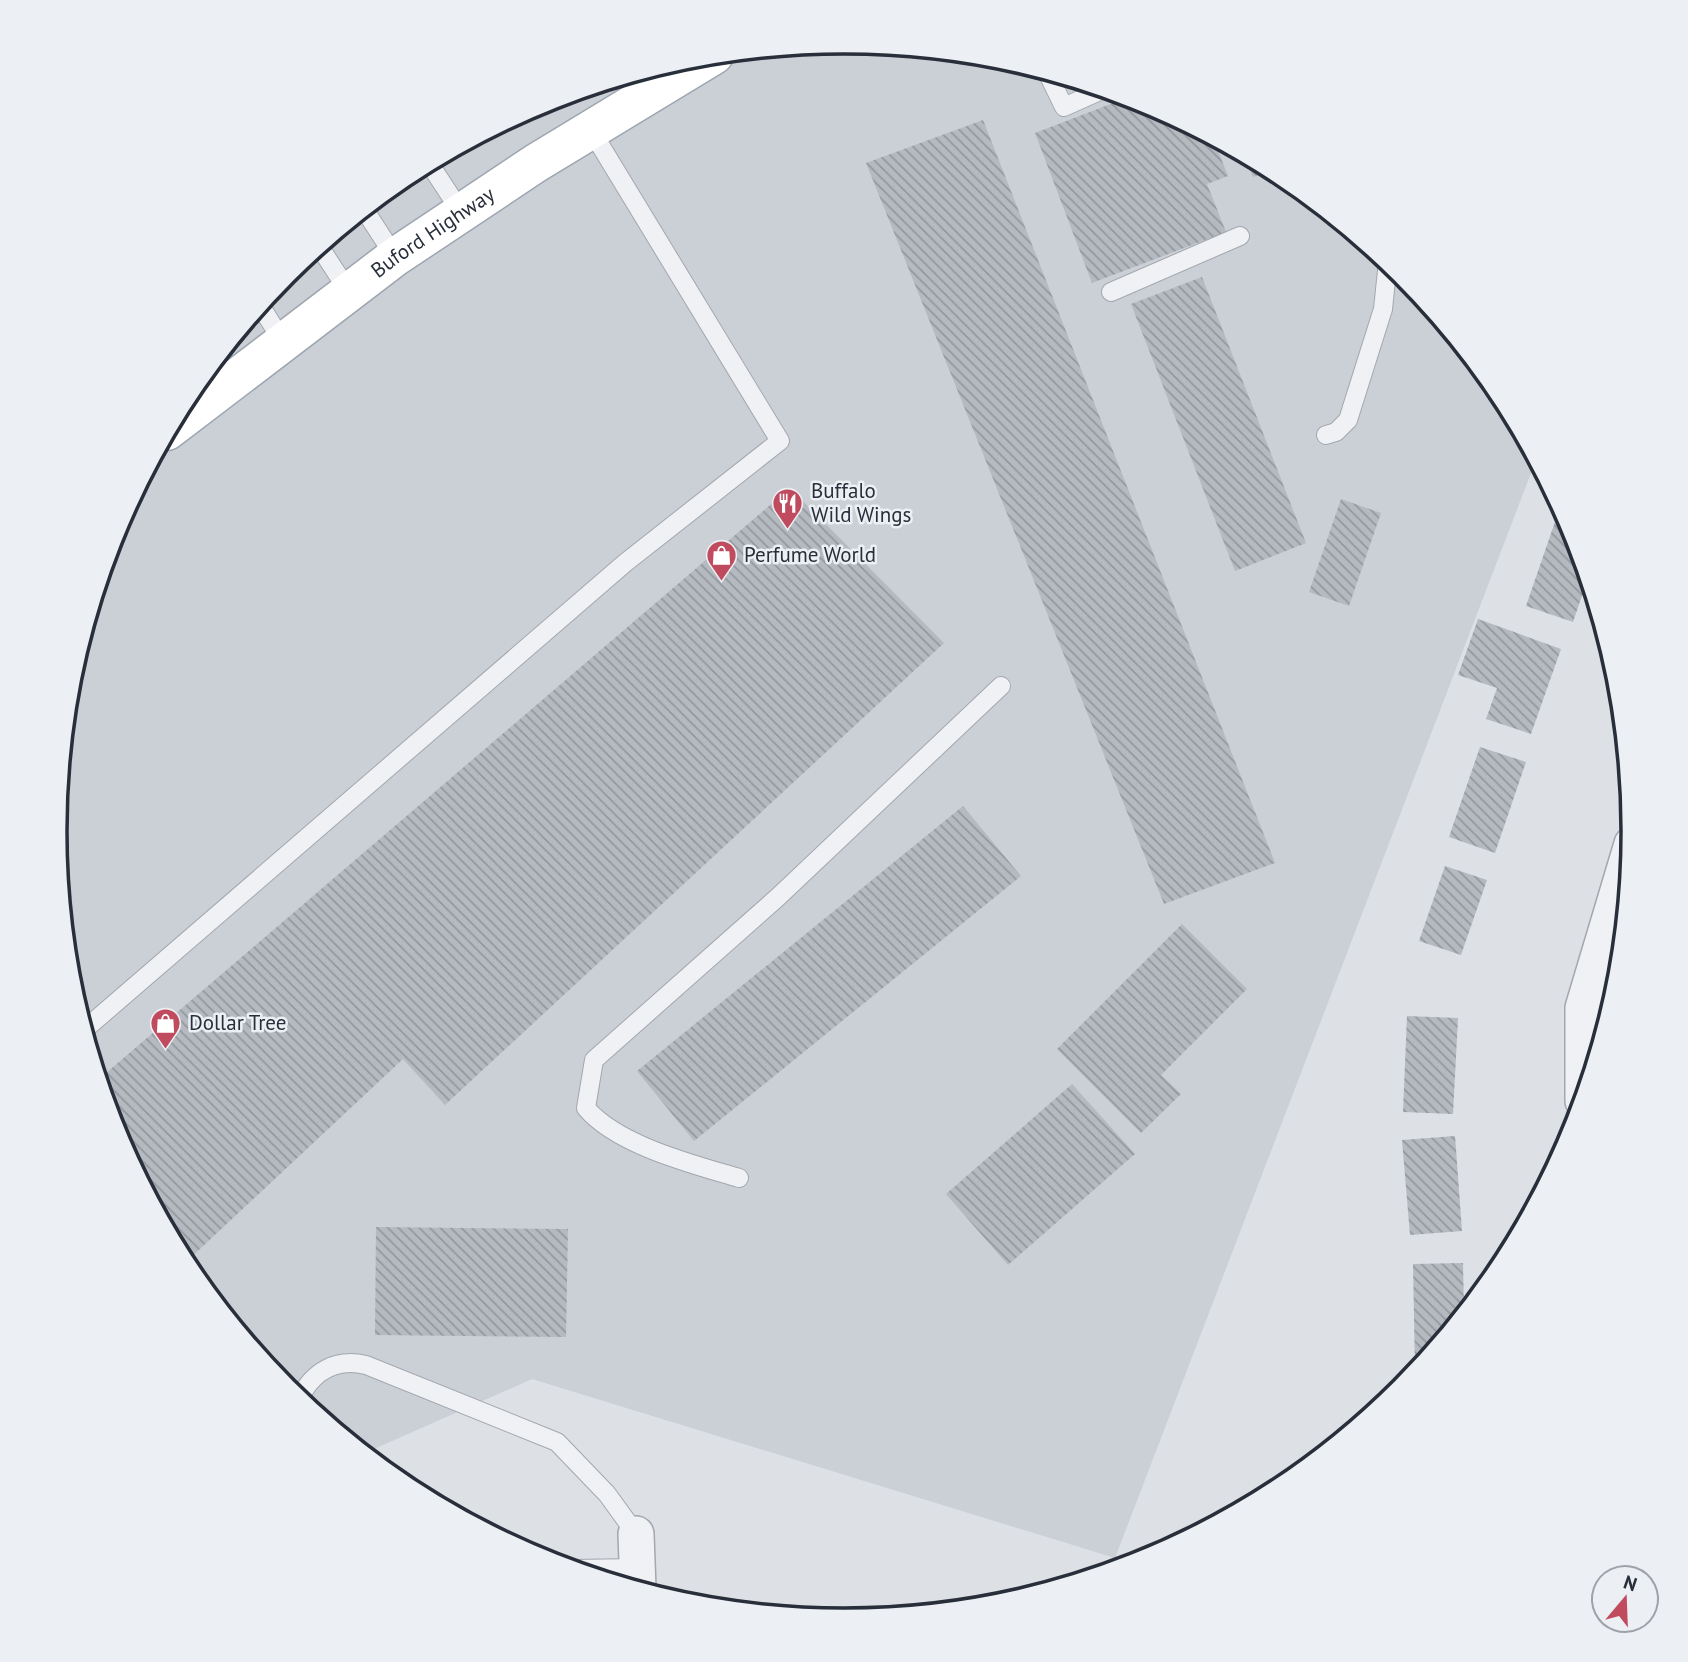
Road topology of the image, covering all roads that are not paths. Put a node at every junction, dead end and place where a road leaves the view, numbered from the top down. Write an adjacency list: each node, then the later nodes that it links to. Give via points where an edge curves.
1 (690, 69): 4 (main road, Buford Highway)
2 (1052, 83): 3 (lane, via 1064,107)
3 (1092, 94)
4 (591, 130): 6 (main road, Buford Highway); 21 (lane, via 780,441 625,563)
5 (434, 171): 6 (lane)
6 (461, 212): 10 (main road, Buford Highway)
7 (370, 216): 10 (lane)
8 (1240, 236): 13 (lane)
9 (324, 255): 12 (lane)
10 (395, 257): 12 (main road, Buford Highway)
11 (1386, 276): 18 (lane, via 1383,309 1348,420)
12 (349, 292): 15 (main road, Buford Highway)
13 (1111, 292)
14 (265, 313): 15 (lane)
15 (283, 342): 16 (main road, Buford Highway)
16 (219, 374): 17 (main road, Buford Highway)
17 (205, 389)
18 (1326, 435)
19 (1001, 687): 23 (lane, via 778,897 594,1059 586,1108 595,1119 637,1142)
20 (1618, 890): 22 (street, via 1583,1008)
21 (92, 1023)
22 (1583, 1070)
23 (739, 1178)
24 (306, 1391): 25 (lane, via 325,1368 349,1361 557,1442 607,1493)
25 (637, 1564): 26 (lane)
26 (595, 1567)

